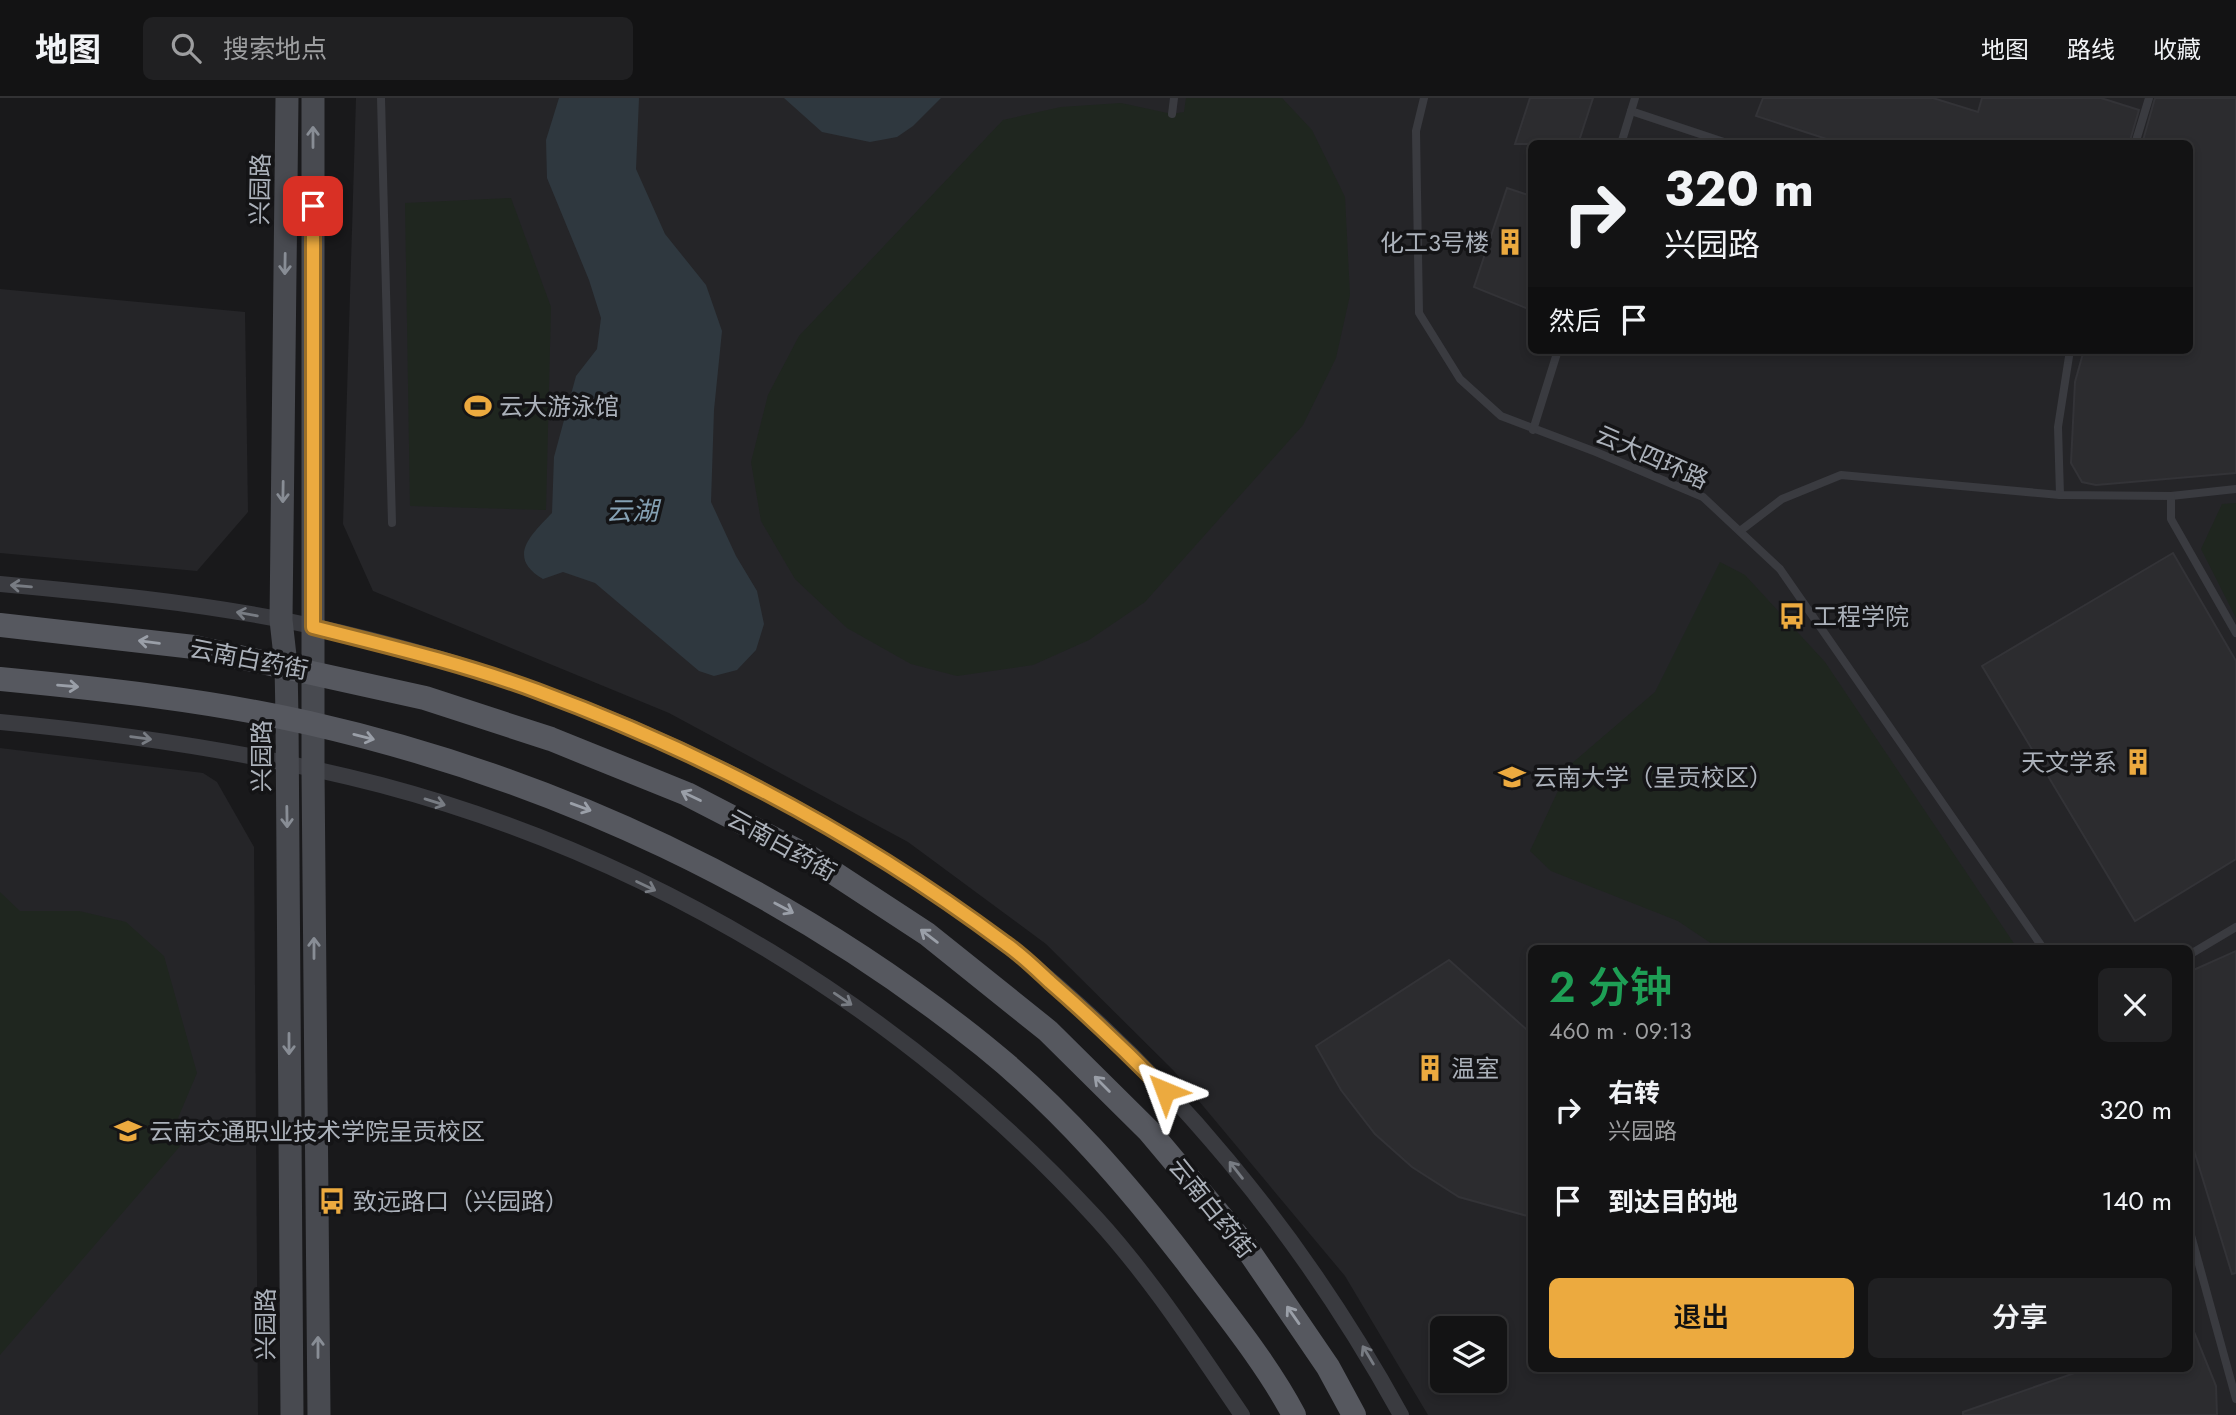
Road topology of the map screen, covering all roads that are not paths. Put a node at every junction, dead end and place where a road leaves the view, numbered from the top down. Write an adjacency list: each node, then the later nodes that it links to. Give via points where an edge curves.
1 (287, 98): 22 (main road, 兴园路, one-way to 22)
2 (313, 98): 24 (main road, one-way to 2)
3 (381, 98): 19 (lane)
4 (1174, 98): 9 (lane)
5 (1424, 98): 15 (lane, 云大四环路, via 1416,131 1419,313 1460,379 1501,416)
6 (1636, 98): 8 (lane)
7 (2149, 98): 12 (lane)
8 (1631, 111): 10 (lane); 11 (lane)
9 (1172, 114)
10 (1623, 140)
11 (1718, 140)
12 (2136, 140)
13 (1557, 354): 15 (lane)
14 (2069, 354): 17 (lane, via 2058,427)
15 (1534, 430): 20 (lane, 云大四环路, via 1703,497)
16 (2236, 489): 18 (lane)
17 (2060, 495): 18 (lane); 20 (lane, via 1841,475 1782,499)
18 (2171, 496): 25 (lane, via 2171,519)
19 (393, 523)
20 (1740, 531): 35 (lane, 云大四环路, via 1780,569)
21 (0, 584): 22 (street, one-way to 21, via 182,603)
22 (281, 620): 24 (street); 26 (main road, 兴园路)
23 (0, 625): 26 (main road, 云南白药街, one-way to 23, via 194,647)
24 (313, 627): 27 (main road); 44 (street, one-way to 24, via 1367,1353 1297,1248 1215,1143 1115,1040 1008,945 890,863 757,786 637,730 535,690)
25 (2236, 633)
26 (286, 665): 27 (main road, 云南白药街); 29 (main road, 兴园路)
27 (313, 671): 31 (main road); 43 (main road, 云南白药街, one-way to 27, via 1328,1367 1244,1244 1149,1130 1048,1031 927,934 811,858 687,794 551,739 425,698)
28 (0, 679): 29 (main road, 云南白药街, one-way to 29, via 167,698)
29 (287, 718): 31 (main road, 云南白药街); 32 (main road, 兴园路)
30 (0, 722): 32 (street, one-way to 32, via 188,745)
31 (313, 724): 33 (main road); 42 (main road, 云南白药街, one-way to 42, via 404,747 591,811 796,914 896,980 987,1048 1075,1130 1151,1214)
32 (286, 765): 33 (street); 39 (main road, 兴园路, one-way to 39)
33 (313, 771): 40 (main road, one-way to 33); 41 (street, one-way to 41, via 381,785 486,818 592,860 793,965 896,1035 1006,1127 1098,1220 1175,1318)
34 (2236, 927): 36 (lane)
35 (2041, 945)
36 (2193, 954)
37 (2193, 1243): 38 (lane)
38 (2236, 1399)
39 (292, 1415)
40 (319, 1415)
41 (1242, 1415)
42 (1294, 1415)
43 (1354, 1415)
44 (1401, 1415)

